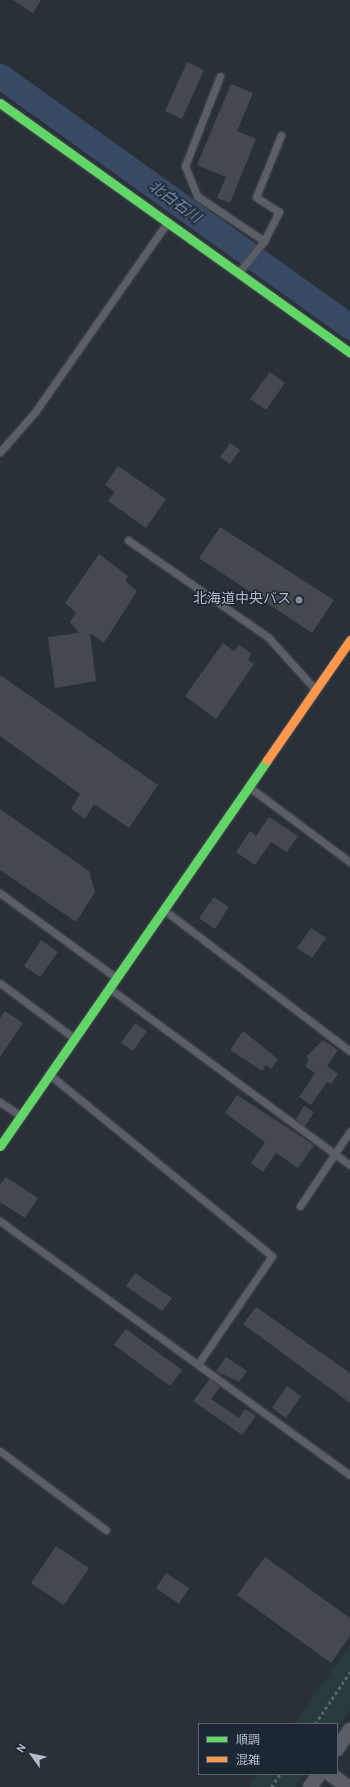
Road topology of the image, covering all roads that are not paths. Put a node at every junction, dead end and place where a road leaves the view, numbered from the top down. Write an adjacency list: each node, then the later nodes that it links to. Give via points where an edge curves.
1 (220, 76): 5 (lane, via 184,166 197,196)
2 (0, 103): 4 (street)
3 (281, 135): 5 (lane, via 256,197 279,212)
4 (168, 222): 6 (street); 8 (lane, via 35,412)
5 (264, 240): 6 (lane)
6 (241, 270): 7 (street)
7 (350, 353)
8 (0, 452)
9 (128, 540): 13 (lane, via 268,637)
10 (350, 640): 11 (street)
11 (340, 654): 12 (lane); 13 (street)
12 (350, 661)
13 (316, 689): 14 (street)
14 (249, 787): 15 (lane); 17 (street)
15 (350, 862)
16 (0, 893): 18 (lane)
17 (164, 910): 18 (street); 22 (lane)
18 (116, 978): 20 (street)
19 (0, 983): 21 (lane)
20 (109, 988): 21 (street); 28 (lane)
21 (74, 1038): 23 (street)
22 (350, 1051)
23 (50, 1074): 25 (street); 32 (lane, via 272,1256)
24 (0, 1102): 25 (lane)
25 (21, 1117): 27 (street)
26 (350, 1131): 28 (lane)
27 (0, 1146)
28 (334, 1154): 29 (lane); 30 (lane)
29 (350, 1165)
30 (300, 1206)
31 (0, 1221): 32 (lane)
32 (198, 1364): 34 (lane)
33 (0, 1451): 35 (lane)
34 (350, 1475)
35 (106, 1530)
36 (350, 1730): 37 (street)
37 (338, 1748)
38 (318, 1775): 40 (street)
39 (331, 1775): 41 (street)
40 (310, 1787)
41 (348, 1787)

